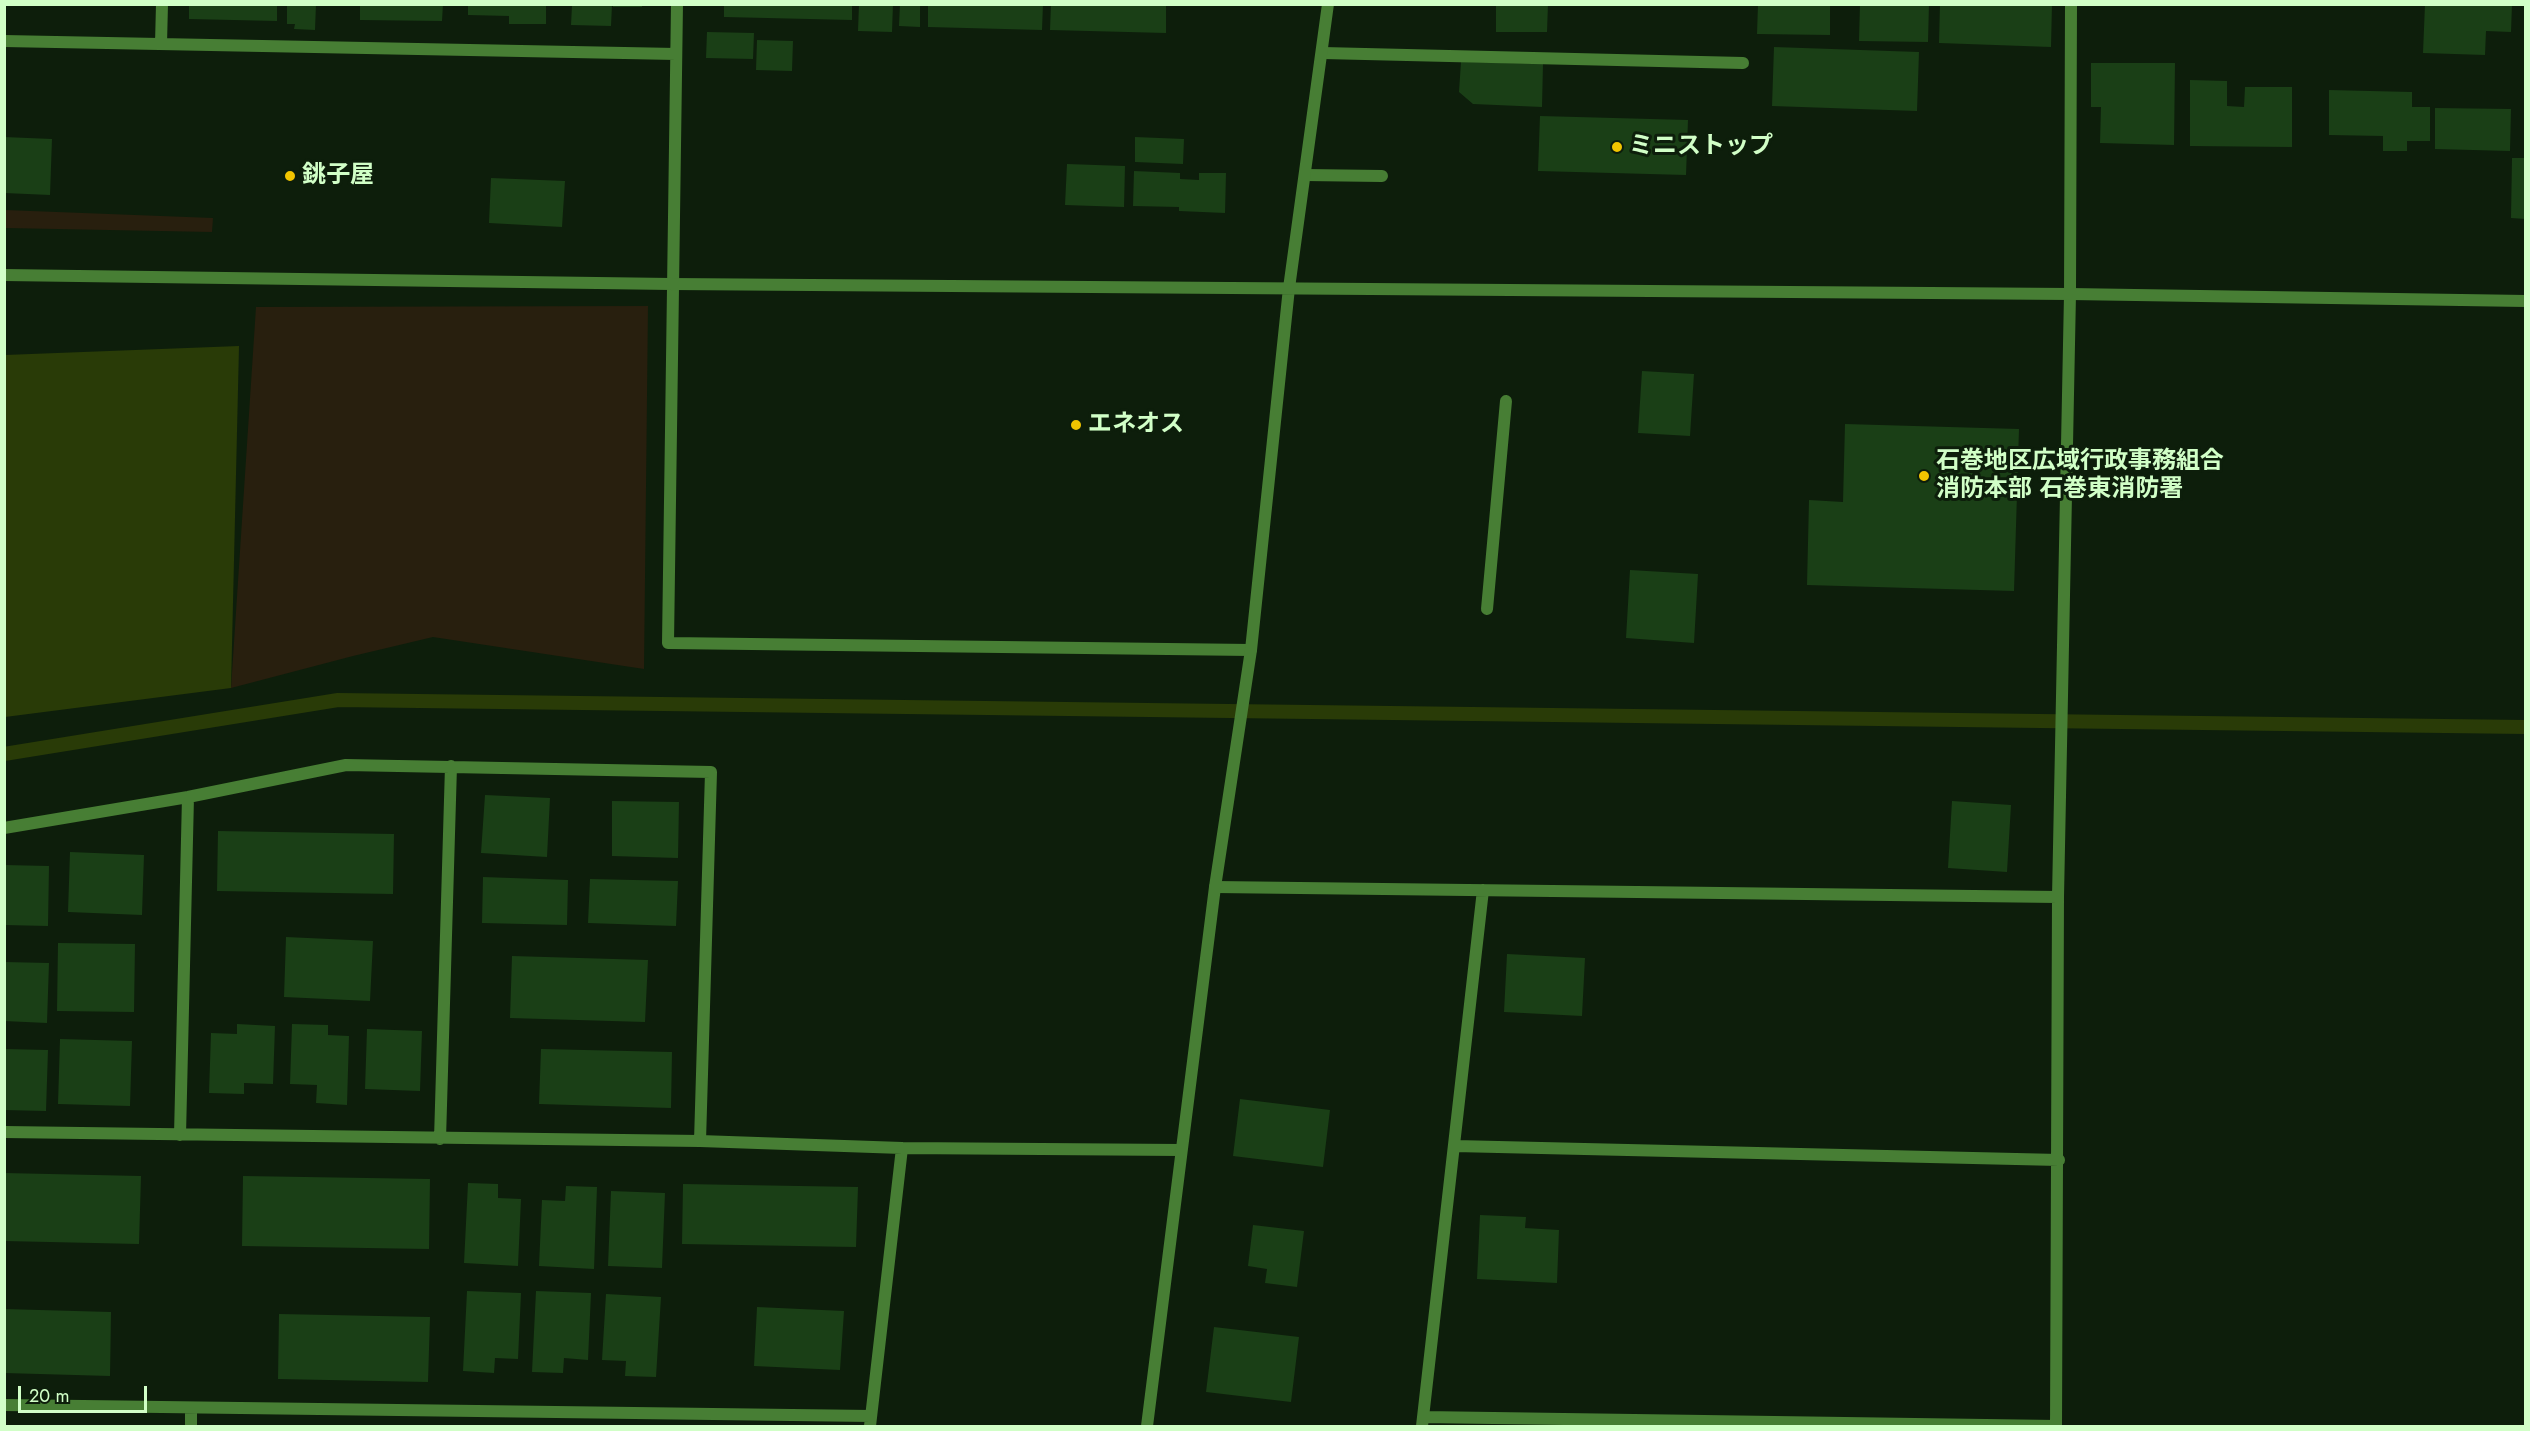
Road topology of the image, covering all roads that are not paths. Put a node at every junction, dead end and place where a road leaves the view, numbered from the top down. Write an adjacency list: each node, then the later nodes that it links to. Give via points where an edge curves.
1 (162, 4): 6 (street)
2 (677, 4): 8 (street)
3 (1328, 4): 7 (street)
4 (2071, 4): 15 (street)
5 (4, 41): 6 (street)
6 (161, 44): 8 (street)
7 (1323, 53): 9 (street); 10 (street)
8 (676, 54): 13 (street)
9 (1743, 63)
10 (1305, 175): 11 (street); 14 (street)
11 (1382, 176)
12 (4, 274): 13 (street)
13 (671, 284): 14 (street); 19 (street, via 668,643)
14 (1289, 288): 15 (street); 19 (street)
15 (2070, 294): 16 (street); 25 (street)
16 (2526, 301)
17 (1506, 401): 18 (street)
18 (1487, 609)
19 (1251, 650): 23 (street)
20 (451, 766): 21 (street, via 346,765); 28 (street); 29 (street, via 711,772)
21 (188, 797): 22 (street); 27 (street)
22 (4, 828)
23 (1215, 887): 24 (street); 32 (street)
24 (1483, 890): 25 (street); 30 (street)
25 (2058, 897): 33 (street)
26 (4, 1132): 27 (street)
27 (180, 1136): 28 (street)
28 (440, 1139): 29 (street)
29 (700, 1141): 31 (street)
30 (1455, 1146): 33 (street); 37 (street)
31 (902, 1148): 32 (street); 36 (street)
32 (1181, 1150): 39 (street)
33 (2059, 1160): 40 (street)
34 (4, 1405): 35 (street)
35 (191, 1408): 36 (street); 38 (street)
36 (871, 1421)
37 (1423, 1422): 40 (street)
38 (191, 1426)
39 (1147, 1426)
40 (2056, 1426)

